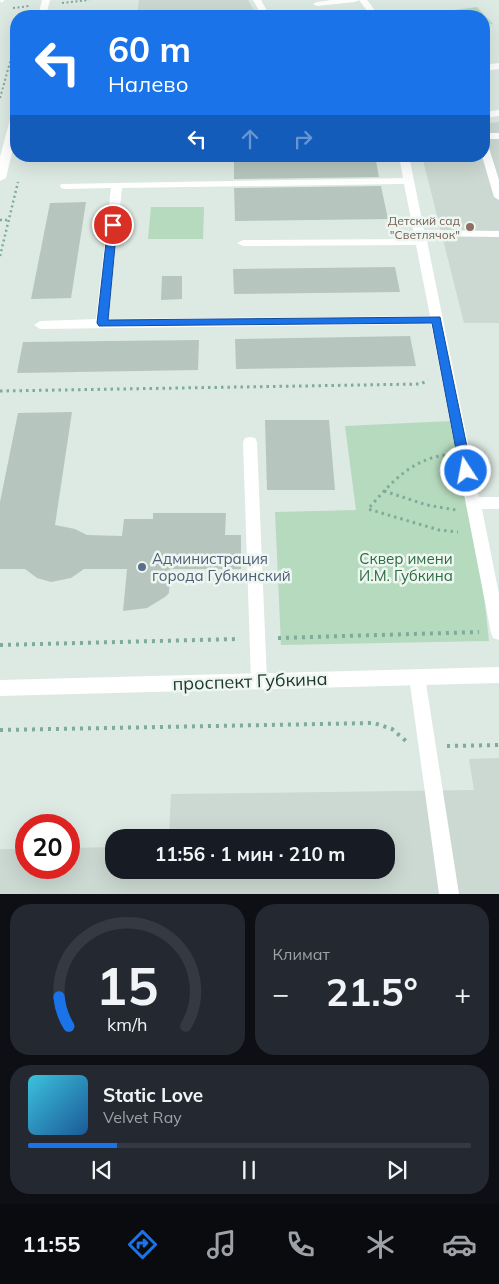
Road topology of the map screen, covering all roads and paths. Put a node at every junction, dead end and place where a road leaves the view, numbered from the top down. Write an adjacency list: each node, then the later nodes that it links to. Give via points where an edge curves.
1 (89, 0): 3 (path)
2 (355, 0): 5 (lane)
3 (70, 1): 4 (path)
4 (63, 3)
5 (317, 4)
6 (10, 62): 7 (path)
7 (0, 98)
8 (10, 143): 12 (street)
9 (405, 162): 13 (lane)
10 (488, 162): 16 (lane)
11 (20, 174): 18 (path)
12 (0, 178)
13 (409, 181): 14 (lane); 20 (lane)
14 (117, 185): 15 (lane); 24 (lane)
15 (65, 186)
16 (499, 197)
17 (0, 220): 18 (path)
18 (9, 220): 22 (path)
19 (499, 234): 20 (lane)
20 (420, 238): 21 (lane); 23 (lane)
21 (243, 243)
22 (0, 256)
23 (436, 320): 24 (lane); 29 (lane)
24 (102, 323): 25 (lane)
25 (40, 325)
26 (431, 376): 27 (path, via 421,384)
27 (0, 390)
28 (250, 442): 37 (lane)
29 (463, 454): 30 (path, via 432,456 412,464); 32 (lane)
30 (384, 491): 32 (path, via 428,505); 33 (path, via 368,509 439,530)
31 (499, 503): 32 (lane)
32 (474, 508): 33 (lane)
33 (479, 534): 34 (lane)
34 (499, 633)
35 (499, 675): 36 (street, проспект Губкина)
36 (417, 677): 37 (street, проспект Губкина); 41 (lane)
37 (260, 681): 38 (street, проспект Губкина)
38 (0, 688)
39 (0, 730): 41 (path, via 374,722 392,730 413,747)
40 (499, 746): 41 (path)
41 (428, 747): 42 (lane)
42 (449, 894)

